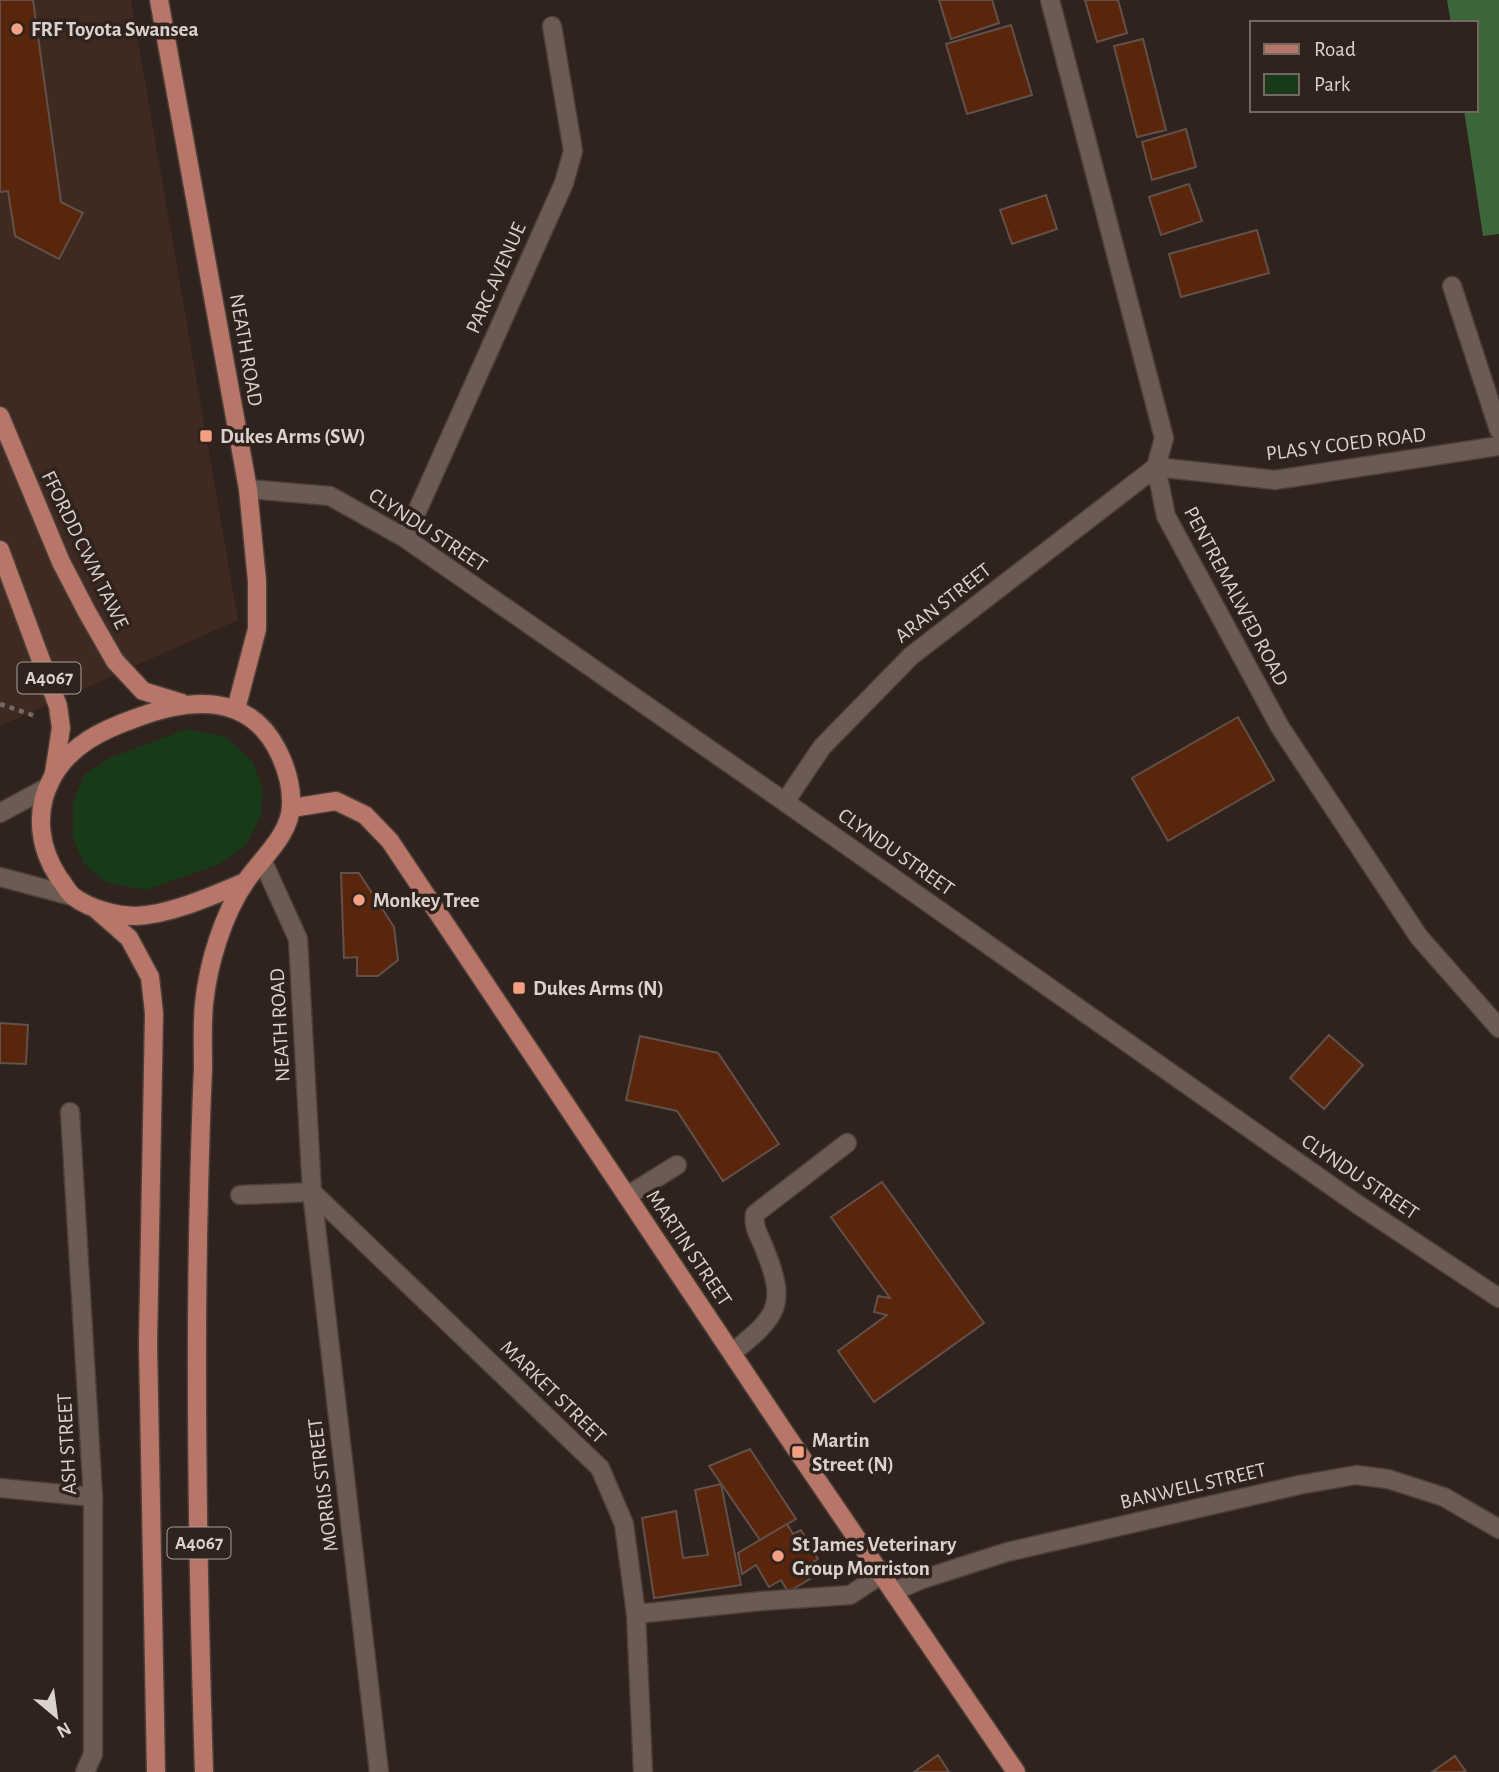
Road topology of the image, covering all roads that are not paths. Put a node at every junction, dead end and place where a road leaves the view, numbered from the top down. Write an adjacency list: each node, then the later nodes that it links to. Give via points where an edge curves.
1 (159, 0): 9 (main road, NEATH ROAD)
2 (1050, 0): 8 (street, PENTREMALWED ROAD, via 1164,438)
3 (552, 26): 10 (street, PARC AVENUE, via 573,150 564,183)
4 (1452, 286): 6 (street)
5 (0, 416): 12 (main road, FFORDD CWM TAWE / A4067, via 61,562 115,661 142,691)
6 (1499, 430)
7 (1499, 446): 8 (street, PLAS Y COED ROAD, via 1275,480)
8 (1156, 467): 15 (street, ARAN STREET, via 911,656 822,747); 23 (street, PENTREMALWED ROAD, via 1166,516 1280,727 1419,937)
9 (248, 489): 10 (street, CLYNDU STREET, via 330,496); 13 (main road, NEATH ROAD, via 257,629)
10 (405, 538): 15 (street, CLYNDU STREET)
11 (0, 550): 14 (main road, A4067, via 58,706 61,728)
12 (187, 704): 13 (main road); 14 (main road, via 124,722 83,742)
13 (236, 709): 16 (main road, via 260,723 275,745 286,767)
14 (51, 782): 17 (street); 21 (main road, via 40,822 44,845 48,860)
15 (785, 802): 30 (street, CLYNDU STREET, via 1357,1204)
16 (292, 808): 18 (main road, via 279,840); 29 (main road, MARTIN STREET, via 336,801 365,815 390,841)
17 (0, 813)
18 (263, 862): 20 (main road); 27 (street, NEATH ROAD, via 298,939)
19 (0, 877): 21 (street)
20 (245, 882): 22 (main road, via 167,910 136,916); 40 (main road, A4067, via 216,941 204,1003 196,1313)
21 (72, 897): 22 (main road)
22 (94, 908): 39 (main road, A4067, via 129,938 150,977 155,1013 148,1365)
23 (1499, 1028)
24 (69, 1112): 33 (street, ASH STREET)
25 (847, 1143): 31 (street, via 755,1214 754,1227 774,1271 777,1294 773,1314)
26 (677, 1165): 29 (street)
27 (312, 1192): 28 (street); 37 (street, MARKET STREET, via 600,1468 624,1524); 41 (street, MORRIS STREET)
28 (240, 1195)
29 (627, 1196): 31 (main road, MARTIN STREET)
30 (1499, 1298)
31 (732, 1353): 35 (main road, MARTIN STREET)
32 (0, 1488): 33 (street)
33 (93, 1497): 38 (street, ASH STREET, via 93,1755)
34 (1499, 1529): 36 (street, BANWELL STREET, via 1444,1497 1388,1479 1356,1475 1007,1552)
35 (881, 1574): 36 (main road, MARTIN STREET); 37 (street, via 850,1595)
36 (893, 1592): 43 (main road, MARTIN STREET)
37 (636, 1614): 42 (street, MARKET STREET)
38 (85, 1772)
39 (156, 1772)
40 (204, 1772)
41 (379, 1772)
42 (643, 1772)
43 (1016, 1772)

